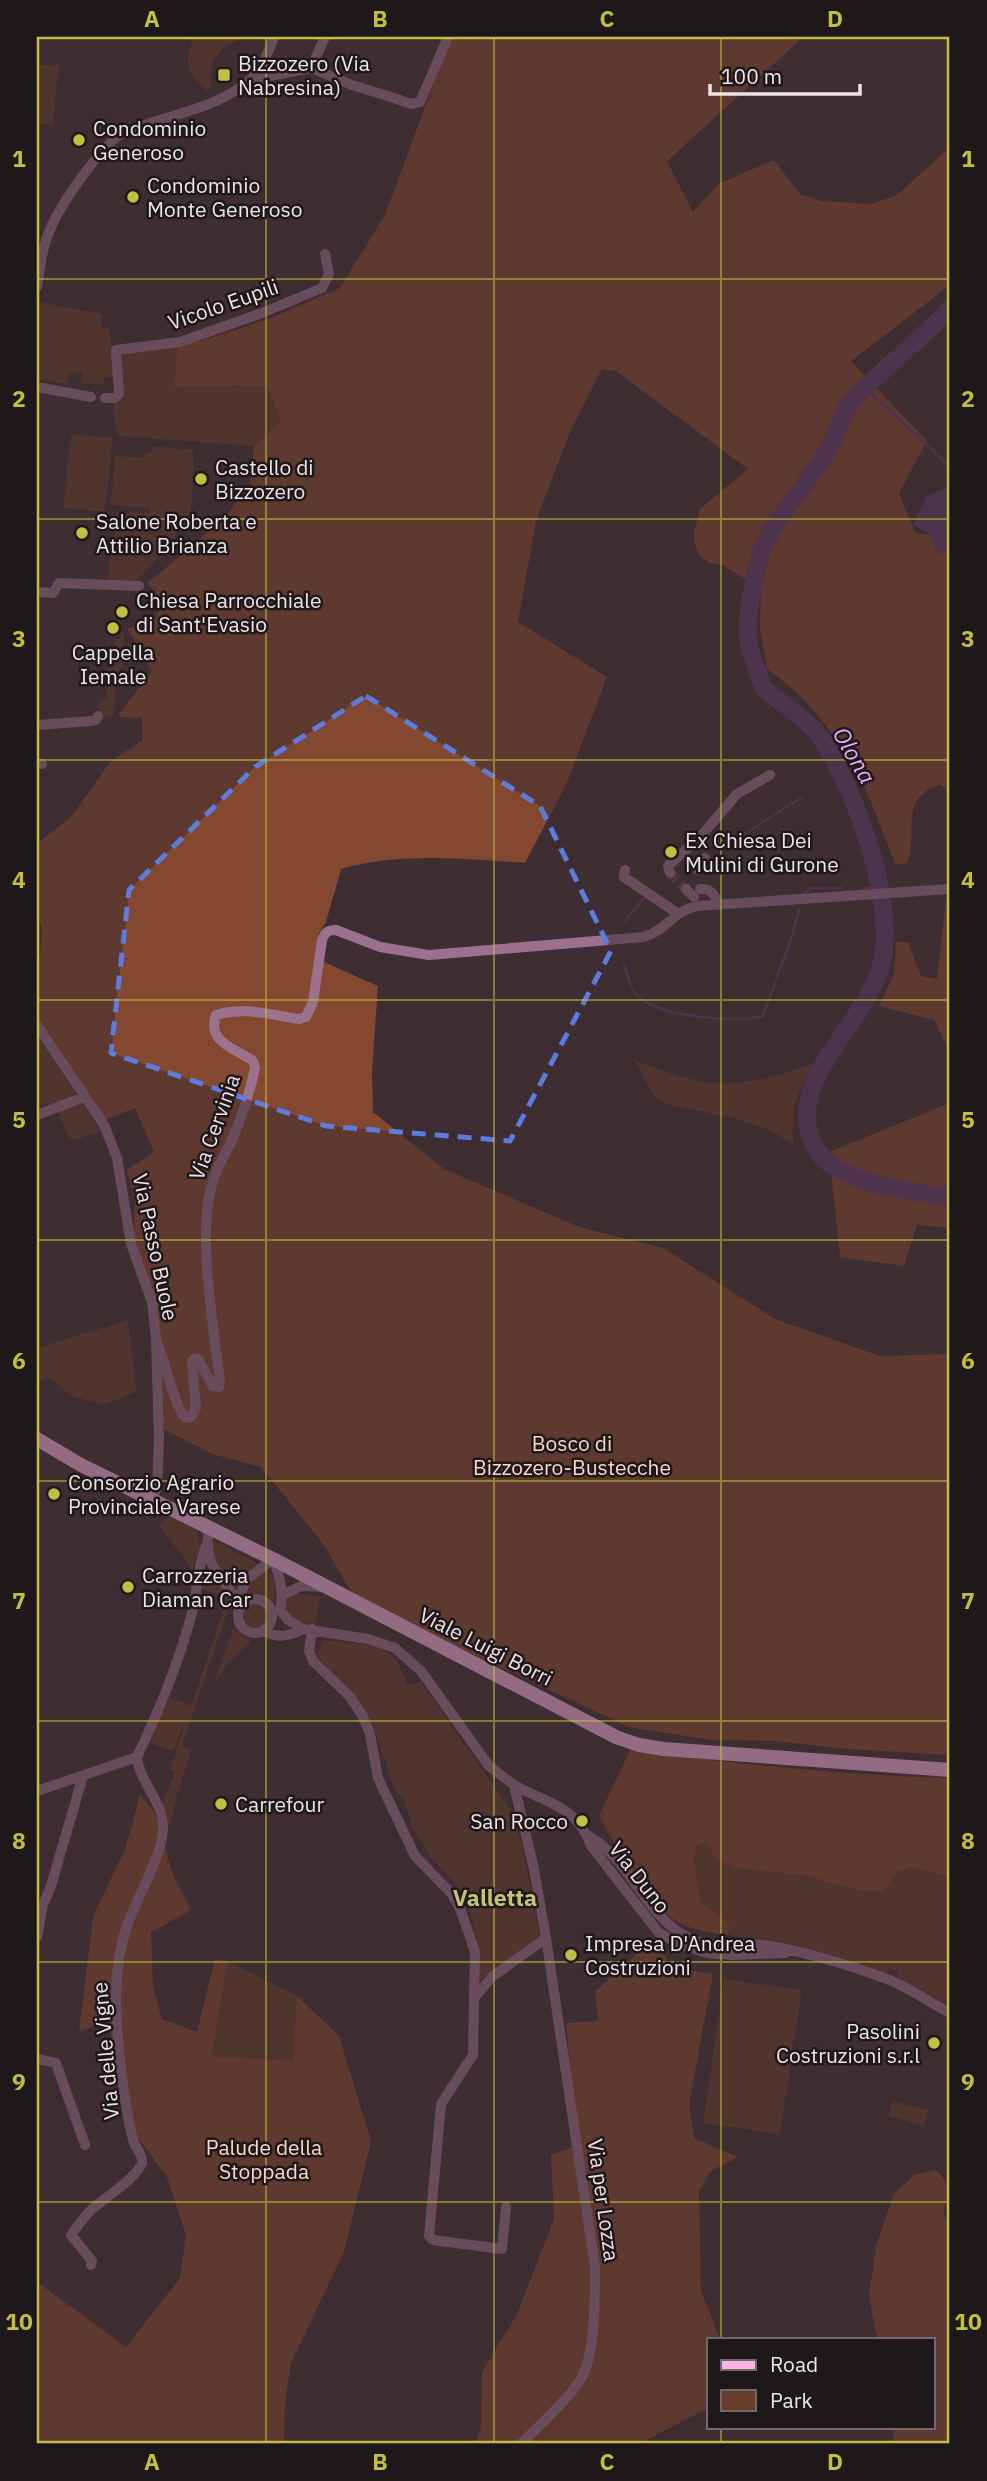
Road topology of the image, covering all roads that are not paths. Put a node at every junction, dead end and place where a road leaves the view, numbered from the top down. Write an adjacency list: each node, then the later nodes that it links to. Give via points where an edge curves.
1 (274, 37): 5 (street)
2 (325, 37): 4 (street)
3 (448, 37): 4 (street, via 420,102 411,104)
4 (311, 68): 5 (street)
5 (253, 78): 7 (street, via 213,102 123,133 104,147 53,223)
6 (325, 254): 10 (street, Vicolo Eupili, via 329,274 322,288 180,342 116,350 119,394)
7 (37, 287)
8 (37, 387): 9 (street)
9 (90, 397)
10 (105, 398)
11 (139, 586): 12 (street, via 59,583 52,593)
12 (37, 592)
13 (98, 716): 14 (street, via 92,721)
14 (37, 724)
15 (770, 775): 18 (street, via 737,794 668,866)
16 (705, 858): 19 (street, via 699,864)
17 (625, 870): 22 (street, via 627,879)
18 (670, 873)
19 (696, 888): 21 (street); 21 (street, via 714,895); 22 (street)
20 (950, 889): 21 (street)
21 (717, 904)
22 (677, 913): 26 (street, Via Cervinia, via 663,929 644,937 429,955 380,947 329,930 322,940 313,1002 306,1017 238,1011 216,1016 212,1026 216,1037 253,1061 254,1068 209,1200 208,1271 220,1382 219,1387 213,1386 201,1362 194,1359 196,1408 191,1417 179,1410)
23 (37, 1025): 24 (street, Via Passo Buole)
24 (84, 1097): 25 (street); 26 (street, Via Passo Buole, via 104,1125 117,1158 131,1244 152,1302)
25 (37, 1115)
26 (156, 1339): 28 (street, Via Passo Buole, via 159,1440)
27 (37, 1439): 28 (main road, Viale Luigi Borri)
28 (153, 1500): 29 (main road, Viale Luigi Borri)
29 (209, 1527): 30 (street); 31 (main road, Viale Luigi Borri)
30 (206, 1546): 32 (street); 33 (street)
31 (273, 1559): 34 (main road, Viale Luigi Borri); 35 (street); 36 (street, via 246,1580)
32 (213, 1569): 33 (street); 36 (street)
33 (199, 1578): 40 (street, via 184,1641)
34 (324, 1587): 35 (street, via 301,1586); 41 (main road, Viale Luigi Borri, via 639,1745)
35 (283, 1595): 37 (street)
36 (239, 1604): 37 (street, via 260,1599); 39 (street, via 237,1619 242,1628 251,1633)
37 (276, 1610): 38 (street); 39 (street)
38 (308, 1629): 39 (street, via 289,1636); 43 (street, via 395,1648 421,1671 489,1766); 47 (street, via 313,1661 362,1715 377,1778 415,1856 452,1894 461,1911 475,1952)
39 (263, 1631)
40 (138, 1757): 42 (street); 52 (street, Via delle Vigne, via 139,1770 161,1811 164,1828 126,1928 117,1970 122,2072 142,2164 89,2212 71,2235)
41 (950, 1770)
42 (83, 1776): 44 (street); 45 (street)
43 (514, 1784): 46 (street, Via per Lozza); 48 (street, Via Duno, via 571,1814 671,1927 688,1938 717,1945 769,1946 886,1978)
44 (37, 1791)
45 (37, 1937)
46 (546, 1938): 47 (street, via 492,1978); 53 (street, Via per Lozza, via 595,2267 595,2300 585,2370)
47 (474, 1998): 51 (street, via 473,2055 441,2104 429,2236 502,2249)
48 (950, 2013)
49 (37, 2059): 50 (street, Via delle Vigne, via 56,2063)
50 (85, 2145)
51 (506, 2207)
52 (91, 2264)
53 (521, 2444)

